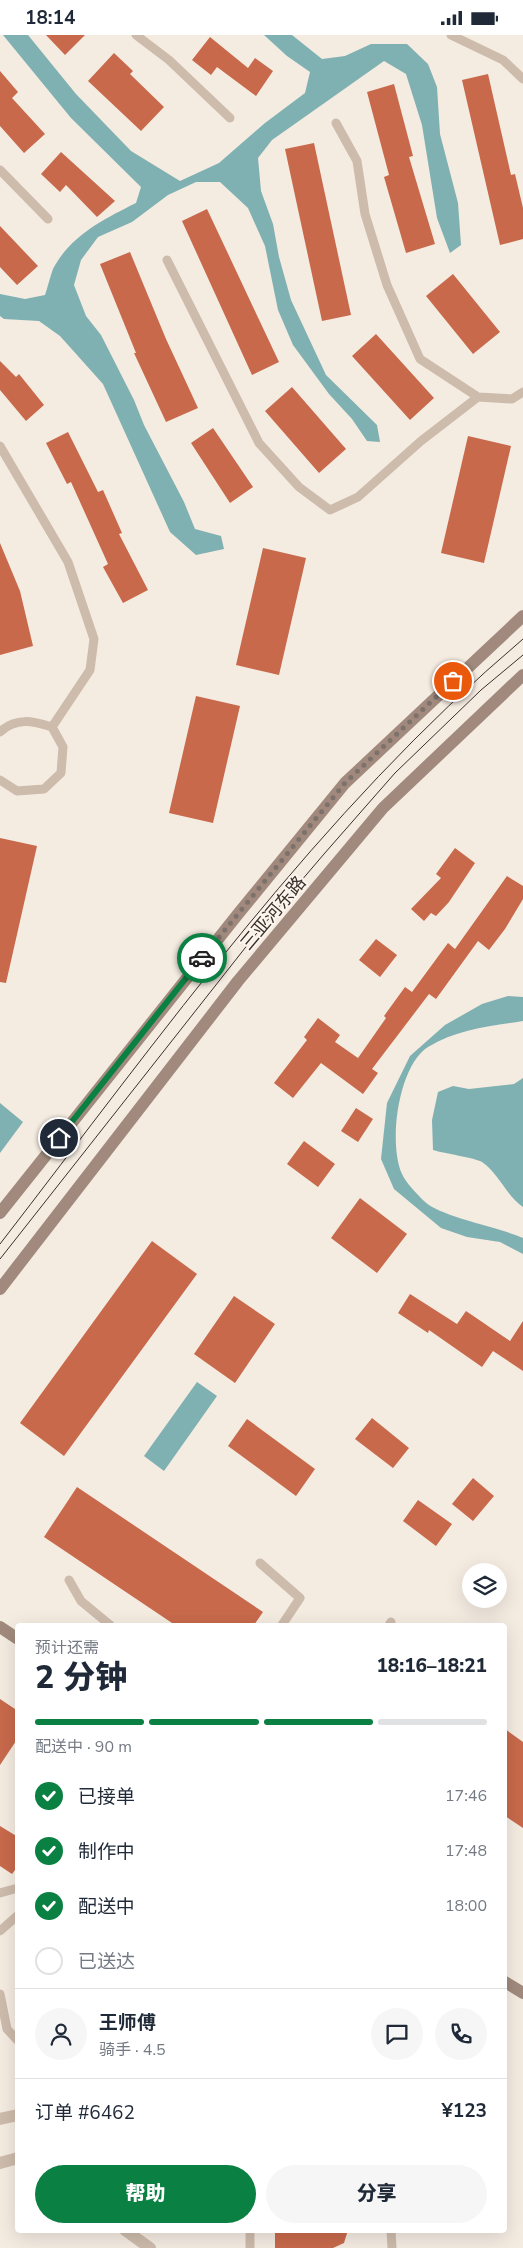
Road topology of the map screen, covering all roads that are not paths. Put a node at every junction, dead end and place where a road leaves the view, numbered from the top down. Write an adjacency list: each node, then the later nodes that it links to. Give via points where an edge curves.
1 (136, 35): 4 (lane, via 169,60)
2 (451, 35): 3 (lane, via 504,60)
3 (523, 79)
4 (230, 118)
5 (336, 123): 10 (lane, via 357,161 365,214 387,285 420,359)
6 (0, 170): 7 (lane)
7 (48, 219)
8 (167, 261): 10 (lane, via 259,443 299,487 330,510 358,497 421,441)
9 (523, 391): 10 (lane, via 512,399)
10 (478, 397)
11 (0, 446): 14 (lane, via 68,562 94,639 90,671)
12 (523, 617): 17 (main road, 三亚河东路, via 345,783)
13 (523, 675): 18 (main road, 三亚河东路, via 384,808 238,981)
14 (52, 727): 15 (lane, via 29,720 7,725); 16 (lane, via 63,747 62,773 44,789 17,791)
15 (0, 732)
16 (0, 780)
17 (0, 1213)
18 (0, 1289)
19 (260, 1563): 22 (lane, via 300,1598)
20 (69, 1580): 21 (lane, via 81,1601)
21 (108, 1623)
22 (283, 1623)
23 (0, 1627): 24 (main road)
24 (15, 1637)
25 (15, 1889): 26 (lane)
26 (0, 1893)
27 (15, 1917): 28 (lane)
28 (4, 1924): 29 (lane)
29 (0, 1931)
30 (507, 1983): 31 (main road)
31 (523, 1993)
32 (0, 1994): 33 (lane, via 7,2029)
33 (15, 2038)
34 (15, 2116): 35 (street)
35 (0, 2119)
36 (15, 2159): 37 (street)
37 (0, 2163)
38 (129, 2233): 41 (street)
39 (250, 2233): 42 (lane)
40 (391, 2233): 43 (lane)
41 (150, 2248)
42 (250, 2248)
43 (392, 2248)

